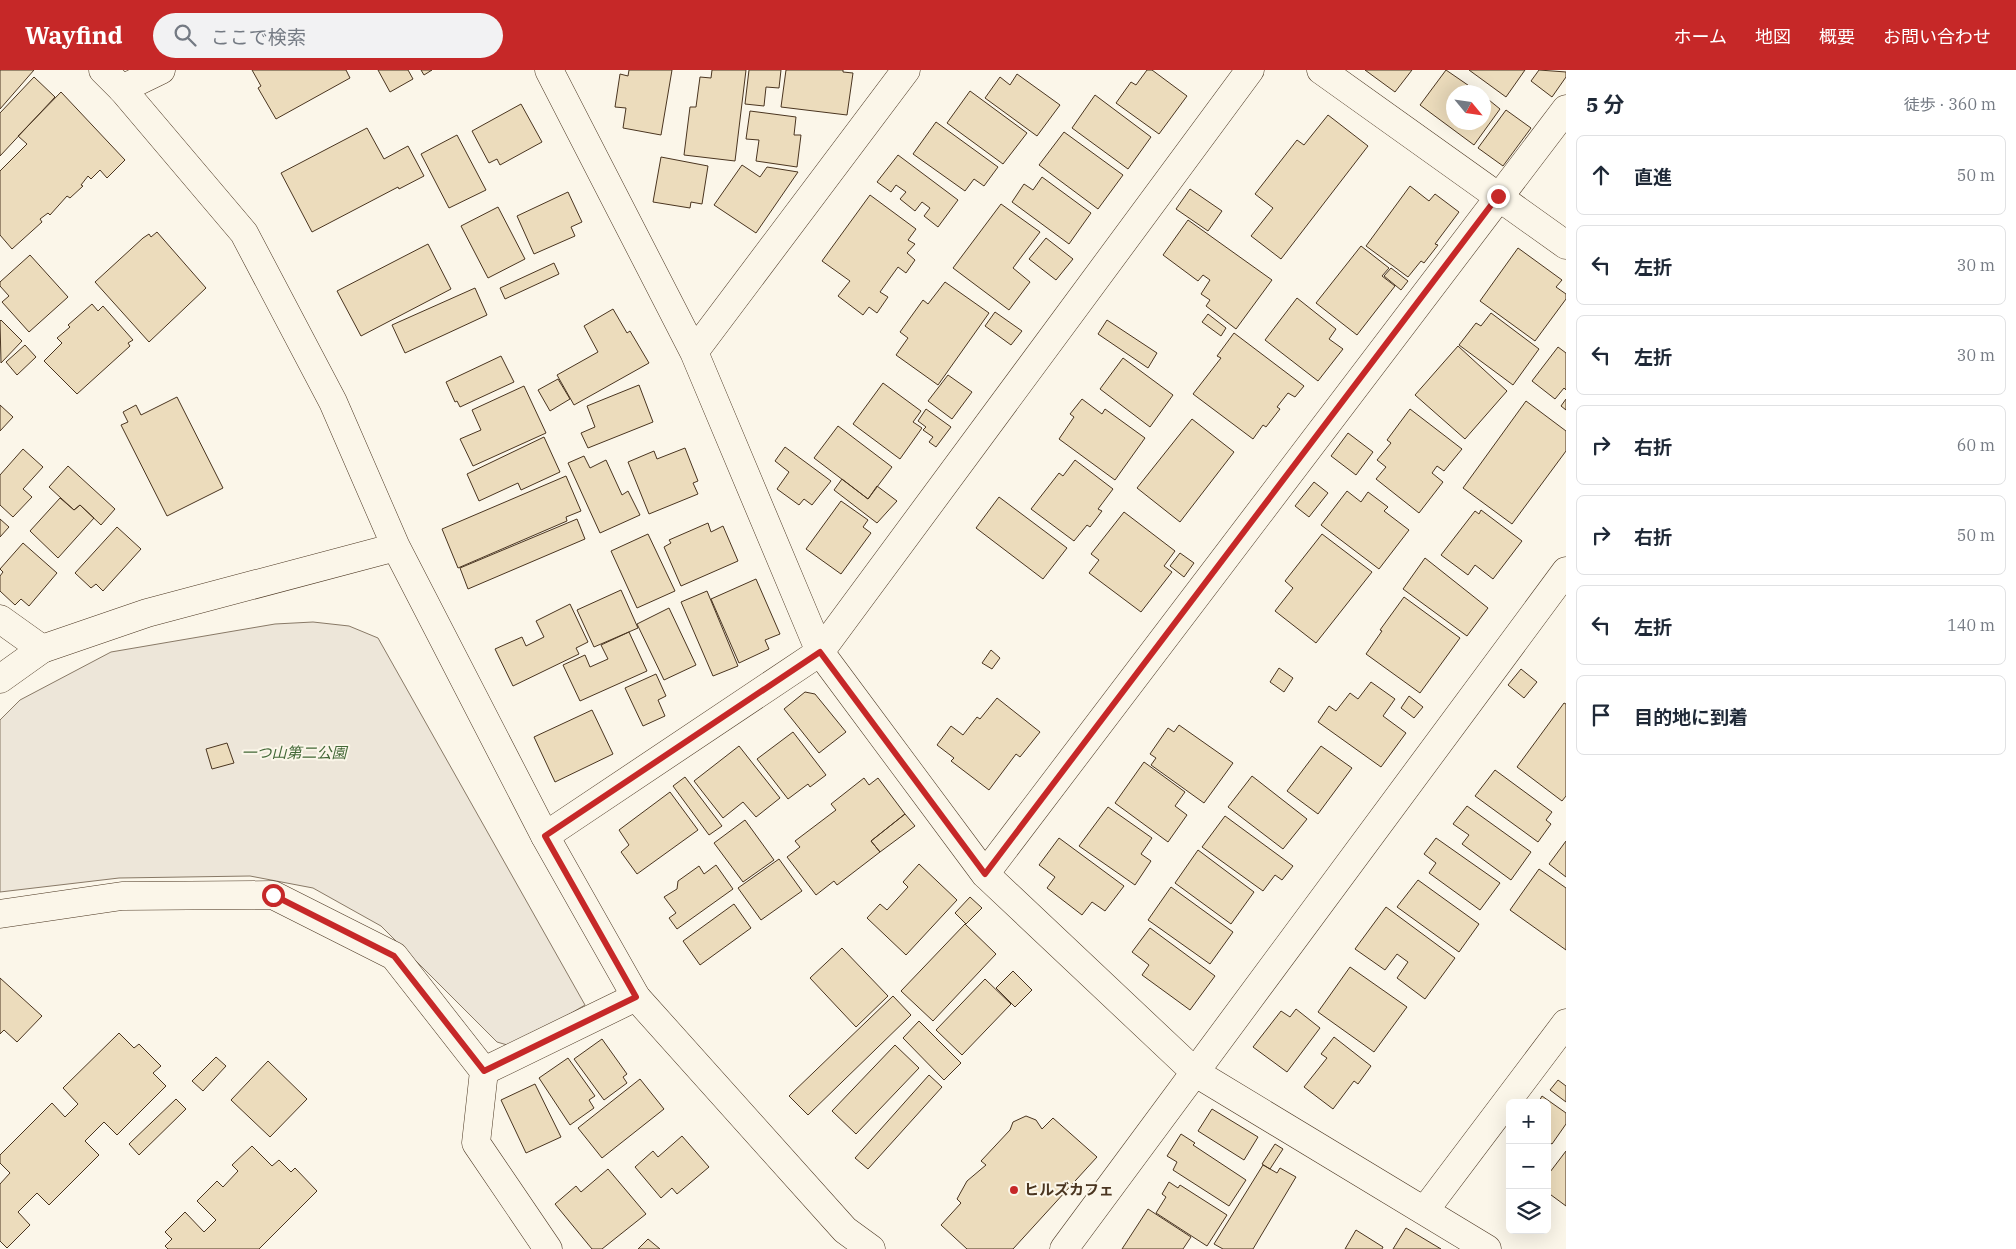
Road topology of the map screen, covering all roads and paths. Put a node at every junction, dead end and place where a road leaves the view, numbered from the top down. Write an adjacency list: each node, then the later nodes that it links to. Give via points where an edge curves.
1 (103, 70): 7 (street)
2 (161, 70): 7 (street)
3 (549, 70): 11 (street)
4 (906, 70): 11 (street)
5 (1250, 70): 16 (street)
6 (1321, 70): 9 (street)
7 (122, 89): 12 (street, via 244,233 333,402)
8 (1566, 109): 9 (street)
9 (1498, 196): 10 (street); 19 (street)
10 (1566, 245)
11 (694, 352): 16 (street)
12 (396, 547): 15 (street, via 147,613); 18 (street)
13 (1566, 571): 24 (street)
14 (0, 619): 15 (street)
15 (42, 649): 17 (street)
16 (820, 652): 18 (street); 19 (street)
17 (0, 679)
18 (545, 836): 21 (street)
19 (985, 874): 24 (street)
20 (0, 914): 23 (street, via 122,896 273,895 394,956)
21 (636, 997): 23 (street); 27 (street, via 845,1230)
22 (1566, 1023): 25 (street)
23 (484, 1071): 26 (street, via 476,1144)
24 (1196, 1073): 25 (street); 28 (street)
25 (1425, 1210): 29 (street)
26 (548, 1249)
27 (871, 1249)
28 (1064, 1249)
29 (1487, 1249)

